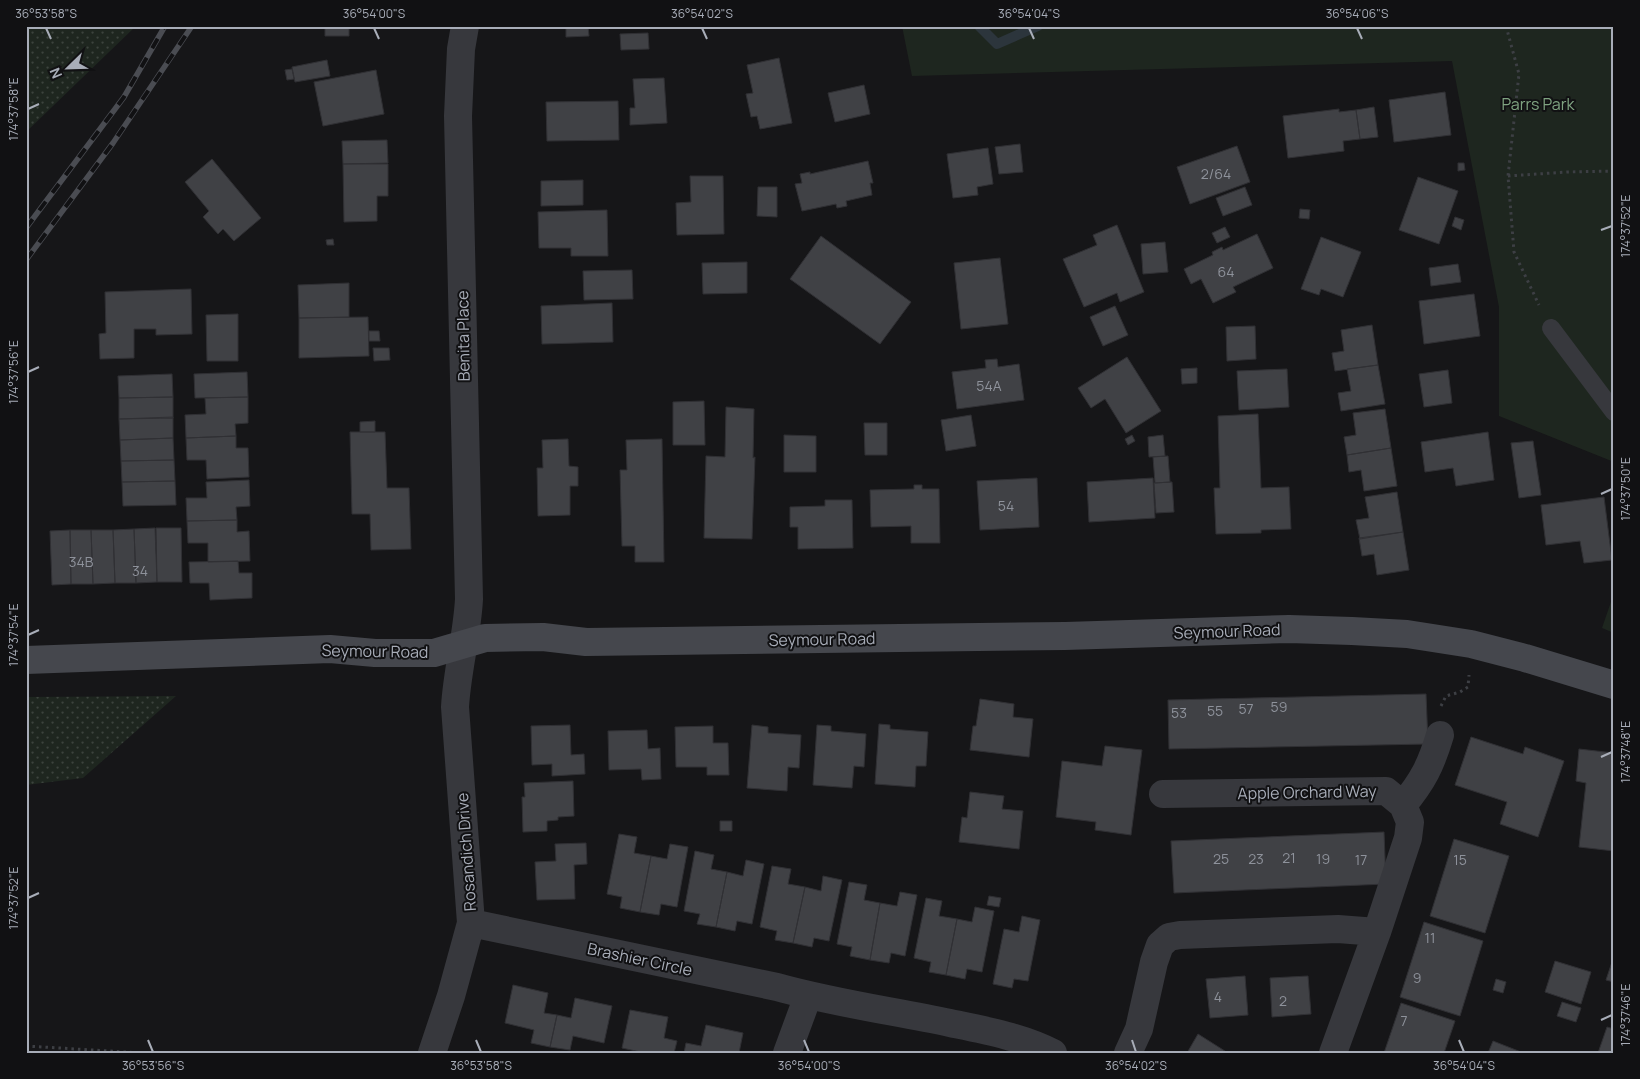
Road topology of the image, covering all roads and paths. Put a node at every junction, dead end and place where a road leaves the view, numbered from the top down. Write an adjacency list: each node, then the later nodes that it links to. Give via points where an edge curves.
1 (465, 26): 7 (street, Benita Place, via 458,116 469,600)
2 (1506, 26): 4 (path, via 1519,74)
3 (1614, 171): 4 (path)
4 (1508, 176): 5 (path, via 1514,252)
5 (1551, 328): 6 (lane)
6 (1614, 412)
7 (464, 646): 8 (main road, Seymour Road, via 434,653 330,649); 9 (main road, Seymour Road, via 485,638 543,637 586,642 1055,636 1289,629 1407,634 1471,644); 13 (street, Rosandich Drive, via 455,707)
8 (26, 660)
9 (1614, 685)
10 (1440, 735): 12 (street, via 1433,760)
11 (1163, 794): 12 (street, Apple Orchard Way, via 1386,791)
12 (1404, 805): 14 (street, via 1410,822 1408,838)
13 (471, 923): 15 (street, Brashier Circle); 18 (street, Rosandich Drive)
14 (1377, 932): 21 (street, via 1338,929 1169,937 1157,953 1139,1029); 22 (street)
15 (808, 996): 19 (street); 20 (street, Brashier Circle, via 973,1028 1014,1038)
16 (26, 1046): 17 (path)
17 (142, 1053)
18 (432, 1053)
19 (787, 1053)
20 (1053, 1053)
21 (1128, 1053)
22 (1333, 1053)

